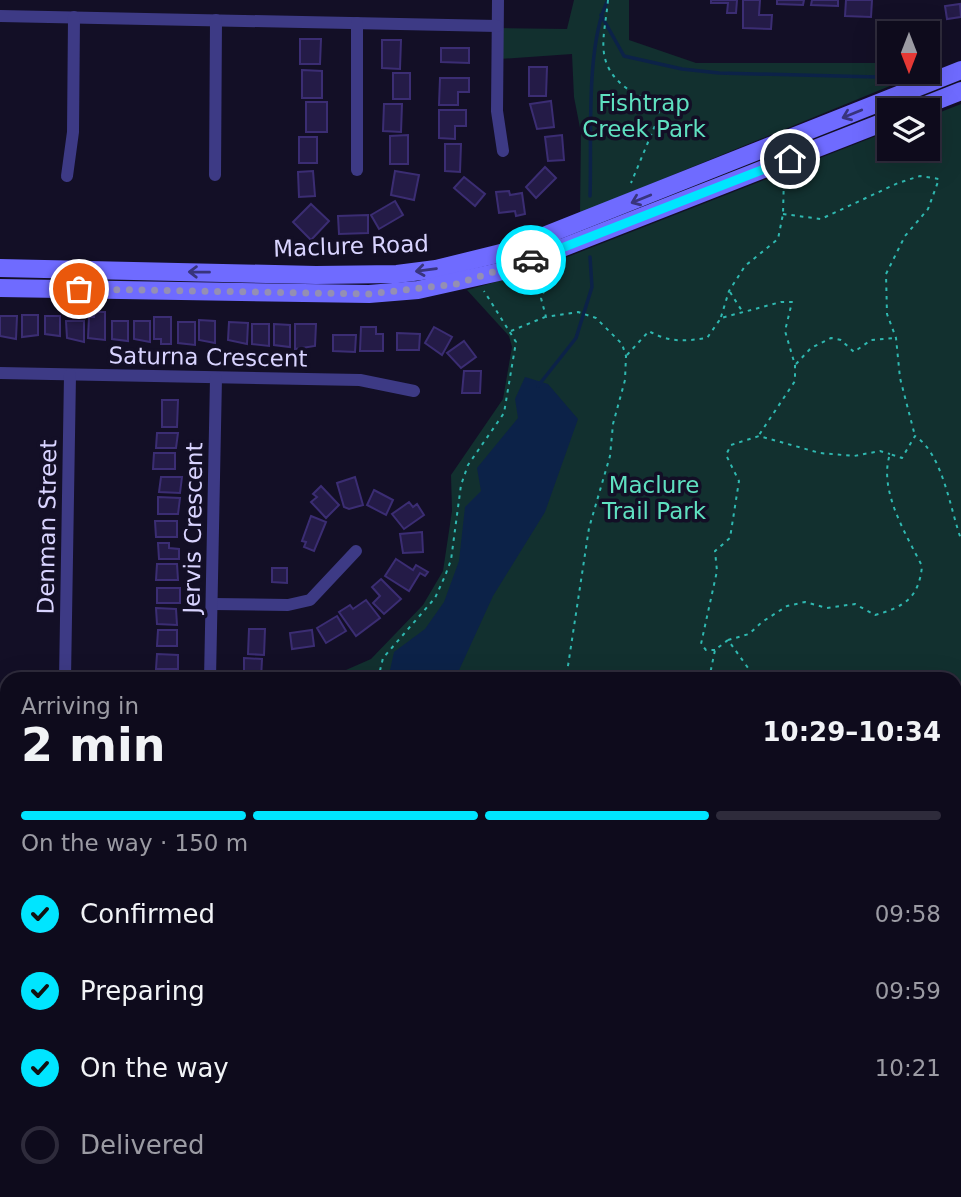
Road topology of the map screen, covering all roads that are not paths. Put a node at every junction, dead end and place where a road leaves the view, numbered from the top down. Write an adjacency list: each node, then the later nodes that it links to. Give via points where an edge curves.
1 (498, 0): 6 (street)
2 (0, 16): 3 (street)
3 (74, 17): 4 (street); 14 (street, via 73,132)
4 (216, 20): 5 (street); 13 (street)
5 (357, 23): 6 (street); 12 (street)
6 (497, 26): 11 (street, via 497,111)
7 (961, 70): 15 (main road, Maclure Road, one-way to 15, via 501,253 436,269 316,275)
8 (961, 91): 9 (main road)
9 (940, 99)
10 (877, 125): 16 (main road, Maclure Road, via 581,241 475,279 418,290 369,294)
11 (503, 151)
12 (357, 170)
13 (215, 175)
14 (67, 176)
15 (0, 268)
16 (0, 288)
17 (0, 373): 18 (street, Saturna Crescent)
18 (70, 375): 19 (street, Saturna Crescent); 23 (street, Denman Street)
19 (216, 378): 20 (street, Saturna Crescent, via 360,380); 22 (street, Jervis Crescent)
20 (414, 391)
21 (356, 551): 22 (street, via 310,600 288,605)
22 (213, 604): 24 (street, Jervis Crescent)
23 (65, 672)
24 (210, 672)

